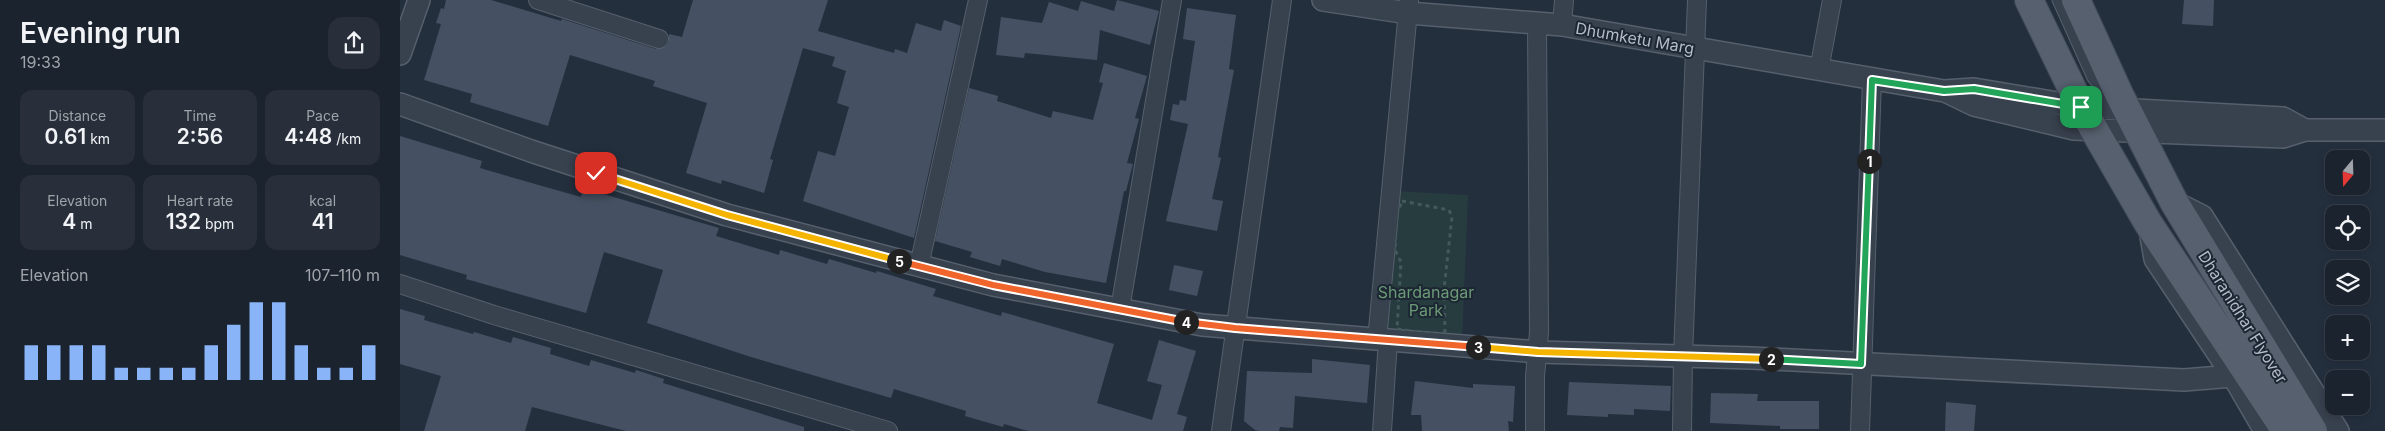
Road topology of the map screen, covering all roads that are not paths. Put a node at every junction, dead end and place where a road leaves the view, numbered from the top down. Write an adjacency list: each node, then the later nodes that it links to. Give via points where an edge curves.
1 (419, 0): 18 (street)
2 (538, 0): 16 (street)
3 (978, 0): 27 (street)
4 (1172, 0): 29 (street)
5 (1282, 0): 30 (street)
6 (1323, 0): 13 (street, Dhumketu Marg)
7 (1564, 0): 15 (street)
8 (1697, 0): 17 (street)
9 (1832, 0): 19 (street)
10 (2029, 0): 22 (main road, Dharanidhar Flyover)
11 (2057, 0): 23 (lane, via 2092,78)
12 (2076, 0): 23 (main road, Dharanidhar Flyover)
13 (1408, 6): 14 (street, Dhumketu Marg); 31 (street)
14 (1537, 24): 15 (street, Dhumketu Marg); 32 (street)
15 (1562, 25): 17 (street, Dhumketu Marg)
16 (659, 39)
17 (1694, 48): 19 (street, Dhumketu Marg); 33 (street)
18 (400, 54)
19 (1819, 70): 20 (street, Dhumketu Marg)
20 (1872, 80): 22 (street, Dhumketu Marg, via 1944,91 1974,105 2074,129); 34 (street)
21 (400, 104): 27 (street, via 727,215)
22 (2089, 111): 23 (street); 23 (street); 26 (main road, Dharanidhar Flyover)
23 (2132, 124): 24 (street, via 2283,118 2305,130); 25 (main road, Dharanidhar Flyover)
24 (2385, 130)
25 (2174, 202): 44 (main road, Dharanidhar Flyover); 45 (street, via 2202,216)
26 (2148, 223): 35 (street, via 2155,259); 43 (main road, Dharanidhar Flyover)
27 (919, 266): 29 (street, via 993,285)
28 (400, 284): 36 (street, via 494,315)
29 (1120, 310): 30 (street)
30 (1235, 328): 31 (street); 37 (street)
31 (1387, 336): 32 (street); 38 (street)
32 (1538, 352): 33 (street); 39 (street)
33 (1683, 356): 34 (street); 40 (street)
34 (1861, 364): 35 (street, via 2184,380); 41 (street)
35 (2233, 376): 42 (street)
36 (888, 431)
37 (1221, 431)
38 (1382, 431)
39 (1535, 431)
40 (1682, 431)
41 (1860, 431)
42 (2266, 431)
43 (2286, 431)
44 (2313, 431)
45 (2338, 431)

